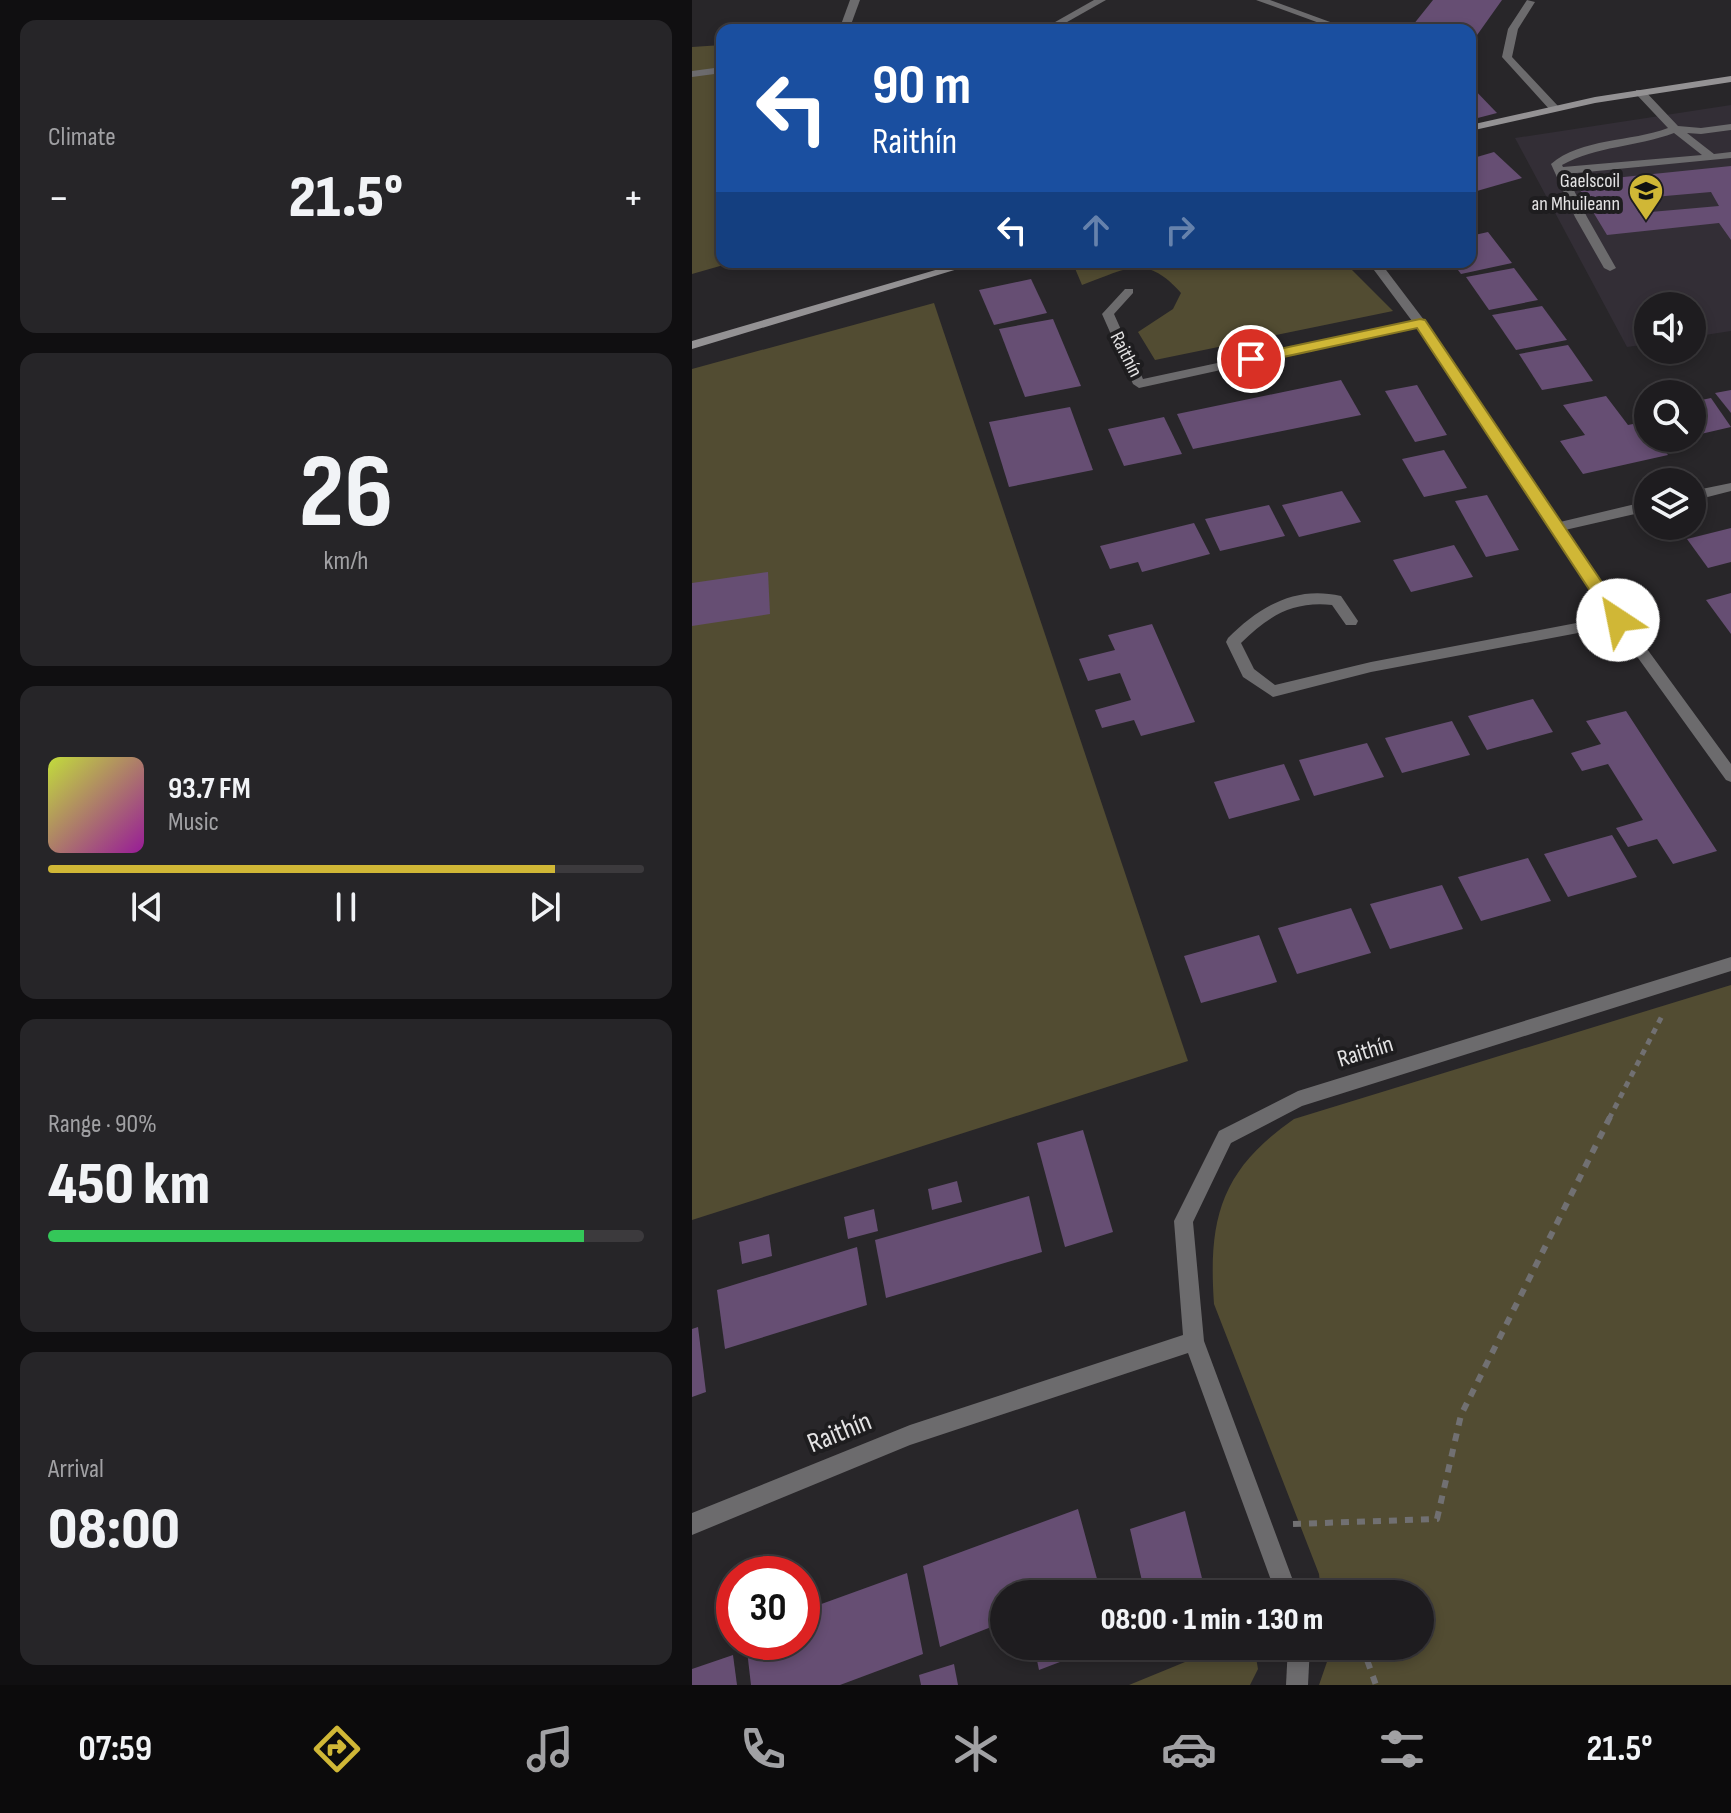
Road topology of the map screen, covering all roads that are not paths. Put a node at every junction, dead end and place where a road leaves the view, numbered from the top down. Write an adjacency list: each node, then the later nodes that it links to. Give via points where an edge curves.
1 (855, 0): 5 (street)
2 (1101, 0): 6 (street)
3 (1261, 0): 7 (street)
4 (1530, 2): 12 (street, via 1513,29 1507,57)
5 (846, 24)
6 (1057, 24)
7 (1330, 24)
8 (716, 71): 9 (street)
9 (692, 74)
10 (1731, 79): 11 (street)
11 (1640, 92): 12 (street); 15 (street)
12 (1554, 108): 13 (street)
13 (1476, 127)
14 (1731, 127): 15 (street)
15 (1676, 129): 17 (street); 18 (street, via 1577,152 1556,164)
16 (1731, 155): 17 (street)
17 (1712, 157): 18 (street)
18 (1559, 171): 21 (street)
19 (955, 268): 24 (street)
20 (1379, 268): 23 (street)
21 (1610, 268)
22 (1129, 291): 23 (street, Raithín, via 1108,314 1139,384)
23 (1420, 323): 28 (street)
24 (692, 345)
25 (1731, 487): 26 (street)
26 (1706, 493)
27 (1634, 509): 28 (street)
28 (1556, 528): 29 (street)
29 (1618, 620): 30 (street, via 1273,691 1248,673 1233,642 1270,609 1309,596 1336,600); 31 (street)
30 (1351, 621)
31 (1731, 776)
32 (1731, 964): 33 (street, Raithín, via 1298,1099 1225,1137 1183,1221)
33 (1194, 1341): 34 (street, Raithín, via 910,1435); 35 (street, Raithín)
34 (692, 1524)
35 (1282, 1580)
36 (1298, 1660): 37 (street)
37 (1297, 1685)

